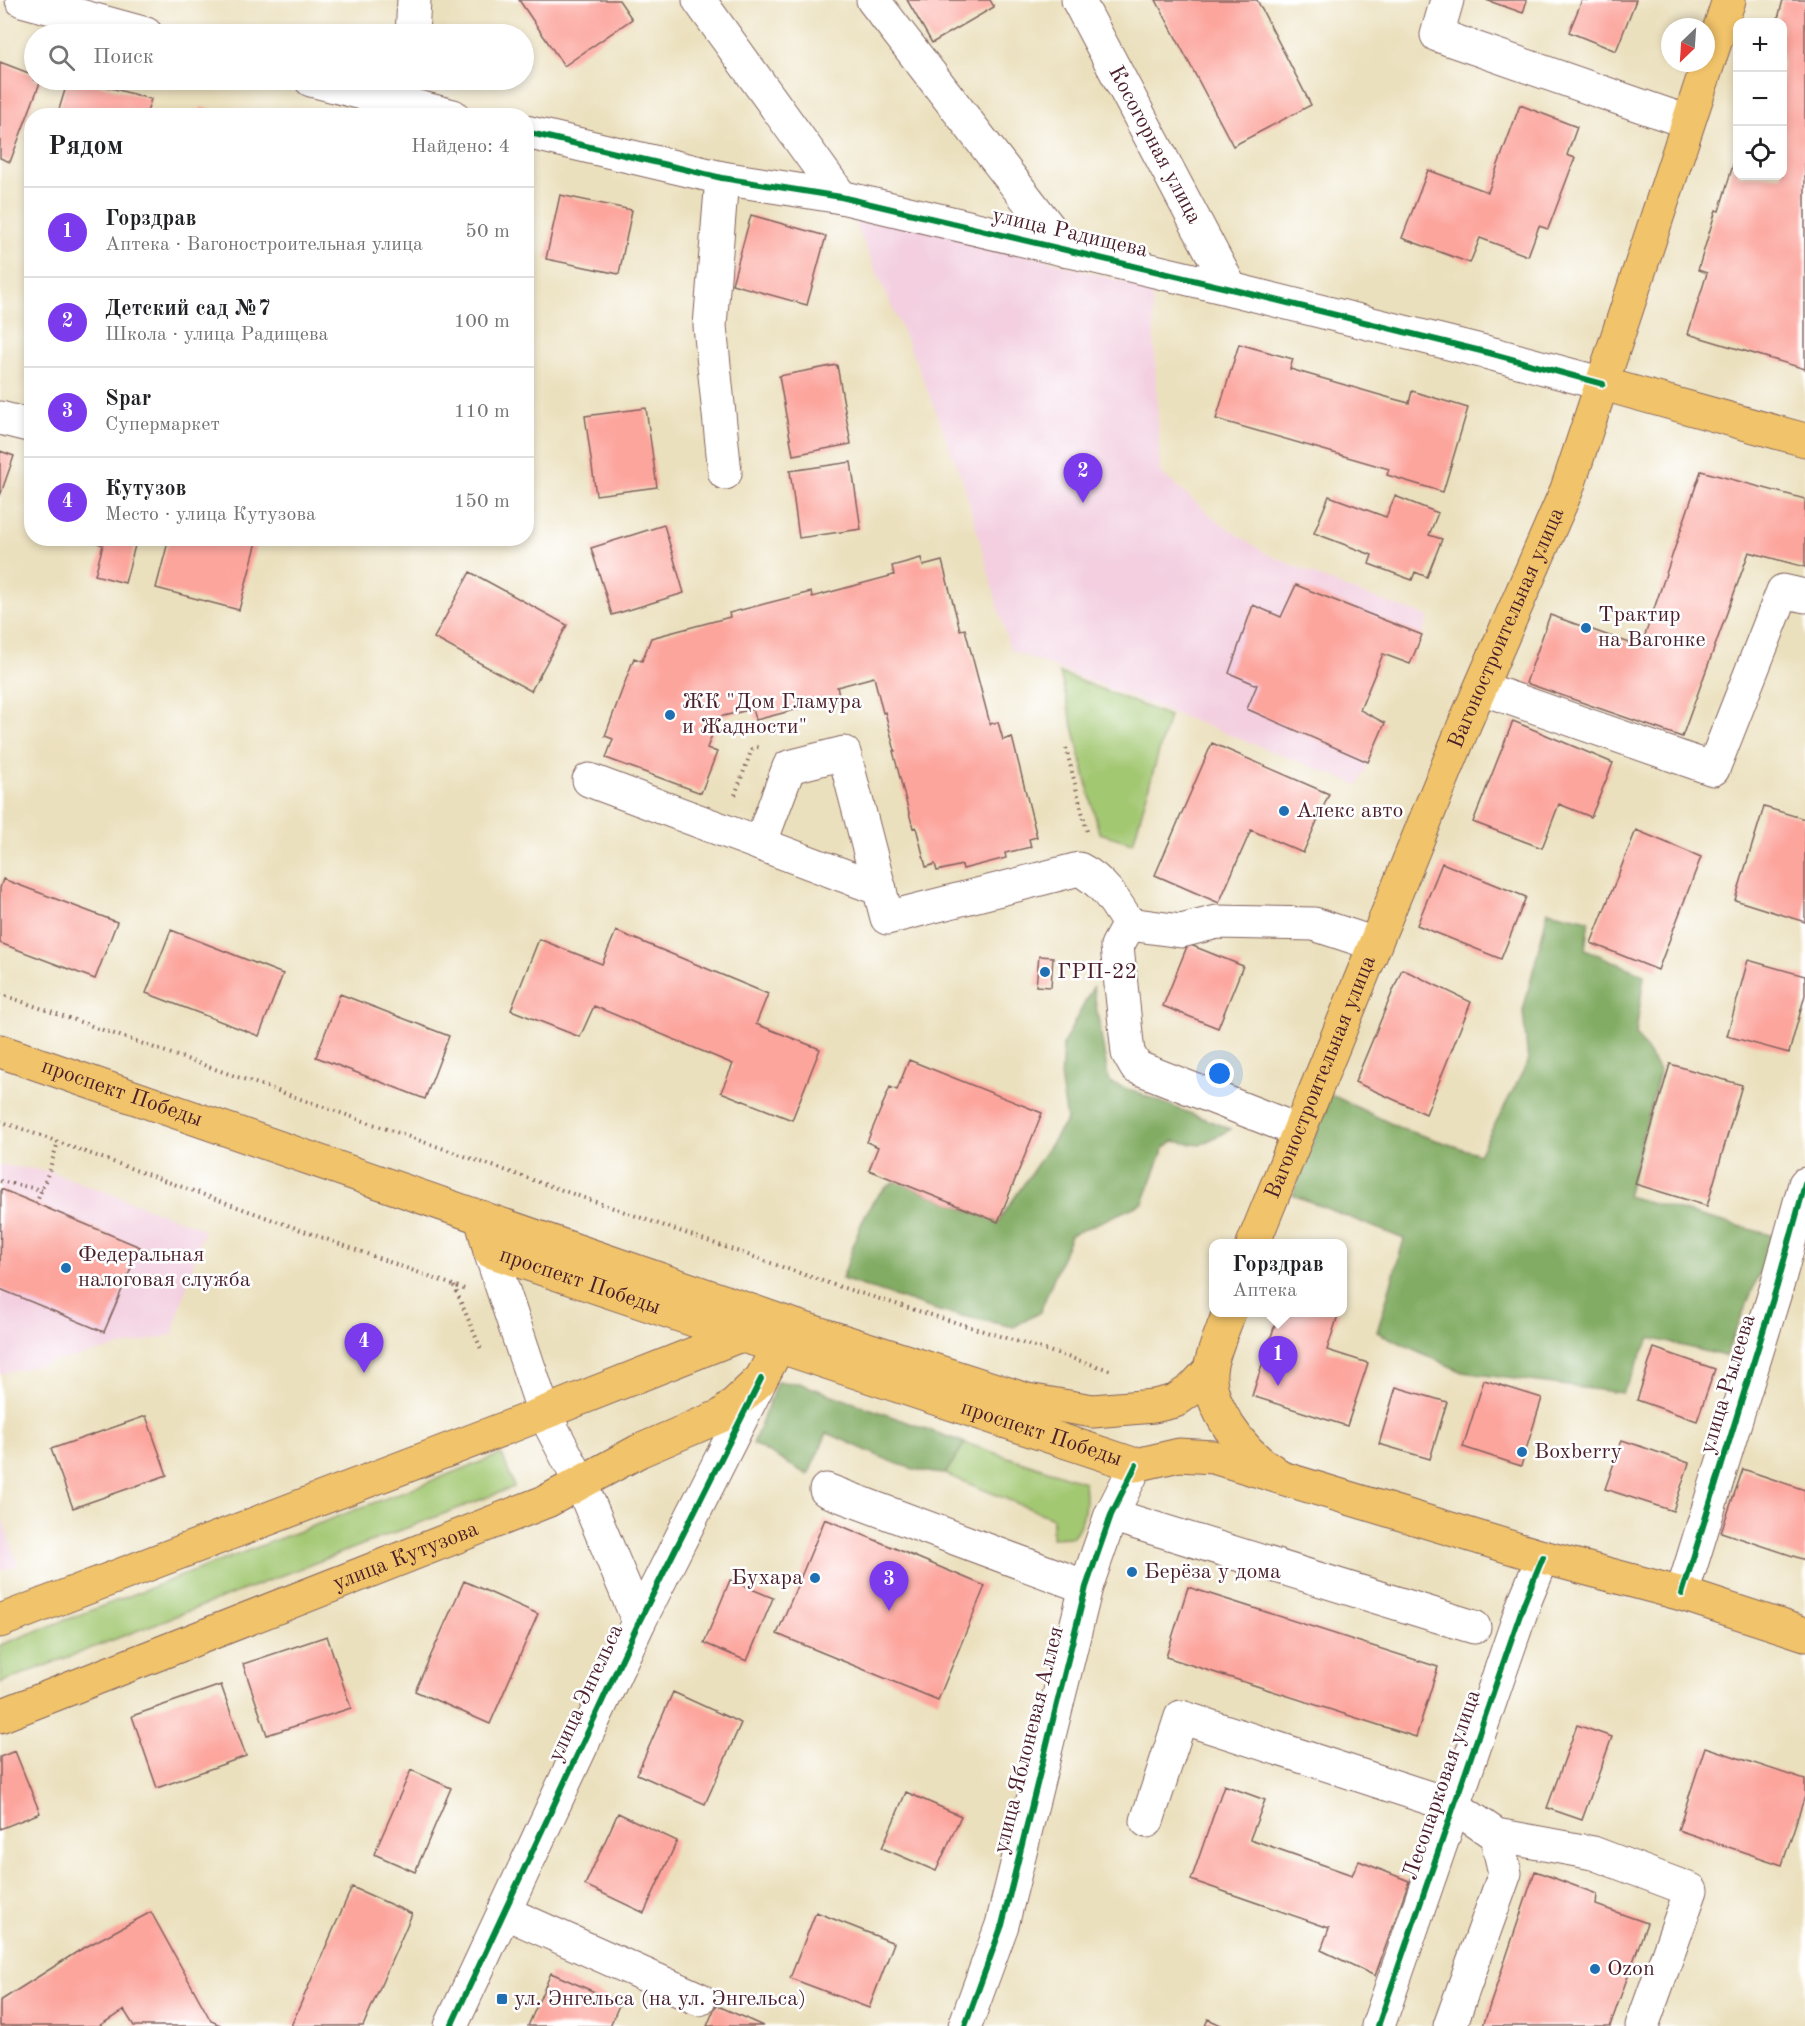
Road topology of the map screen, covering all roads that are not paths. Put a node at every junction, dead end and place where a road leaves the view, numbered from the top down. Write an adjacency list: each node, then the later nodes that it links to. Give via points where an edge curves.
1 (22, 0): 8 (street)
2 (414, 0): 9 (street)
3 (699, 0): 16 (street)
4 (873, 0): 17 (street)
5 (1078, 0): 18 (street, Косогорная улица)
6 (1447, 0): 13 (street, via 1437,35)
7 (1729, 0): 13 (main road, Вагоностроительная улица)
8 (110, 24)
9 (413, 24)
10 (360, 90): 11 (street)
11 (408, 100): 12 (street)
12 (430, 108)
13 (1688, 122): 19 (main road, Вагоностроительная улица)
14 (534, 134): 15 (street, улица Радищева)
15 (722, 178): 16 (street, улица Радищева); 23 (street, via 710,326)
16 (841, 197): 17 (street, улица Радищева)
17 (1067, 251): 18 (street, улица Радищева)
18 (1231, 289): 19 (street, улица Радищева)
19 (1603, 384): 22 (main road, улица Радищева); 25 (main road, Вагоностроительная улица, via 1567,489)
20 (0, 418): 21 (street)
21 (24, 424)
22 (1805, 440)
23 (725, 472)
24 (1805, 596): 25 (street, via 1783,591 1713,768)
25 (1481, 688): 30 (main road, Вагоностроительная улица)
26 (589, 780): 27 (street)
27 (760, 844): 28 (street); 28 (street, via 789,767 844,753)
28 (880, 889): 29 (street, via 887,918 1078,868 1094,876)
29 (1129, 924): 30 (street, via 1180,931 1217,922 1314,924); 32 (street, via 1117,946 1128,1053 1136,1067)
30 (1375, 944): 32 (main road, Вагоностроительная улица)
31 (0, 1051): 34 (main road, проспект Победы)
32 (1299, 1131): 35 (main road, Вагоностроительная улица)
33 (1805, 1184): 50 (street, улица Рылеева)
34 (481, 1217): 36 (main road, проспект Победы); 39 (main road, проспект Победы)
35 (1255, 1239)
36 (490, 1251): 38 (main road, проспект Победы); 42 (street)
37 (1227, 1317): 40 (main road)
38 (738, 1335): 39 (main road); 42 (main road)
39 (782, 1335): 40 (main road, проспект Победы, via 1027,1400 1093,1412 1175,1401); 41 (main road, улица Кутузова); 43 (main road, проспект Победы)
40 (1210, 1370): 44 (main road, via 1213,1394 1236,1437 1252,1456)
41 (761, 1379): 45 (main road, улица Кутузова, via 723,1415 639,1451); 52 (street, улица Энгельса)
42 (544, 1413): 45 (street); 51 (main road)
43 (1136, 1465): 44 (main road, проспект Победы, via 1179,1455 1213,1457); 47 (street, улица Яблоневая Аллея)
44 (1287, 1479): 48 (main road, проспект Победы)
45 (581, 1484): 52 (street); 55 (main road, улица Кутузова, via 548,1502)
46 (826, 1490): 49 (street)
47 (1111, 1515): 49 (street, улица Яблоневая Аллея); 53 (street)
48 (1543, 1557): 50 (main road, проспект Победы); 56 (street, Лесопарковая улица)
49 (1086, 1587): 62 (street, улица Яблоневая Аллея, via 1002,1925)
50 (1682, 1594): 54 (main road, проспект Победы)
51 (0, 1620)
52 (639, 1622): 59 (street, улица Энгельса)
53 (1474, 1627)
54 (1805, 1634)
55 (0, 1716)
56 (1454, 1806): 57 (street, via 1181,1717); 58 (street); 63 (street, Лесопарковая улица)
57 (1147, 1821)
58 (1496, 1835): 64 (street, via 1505,1872); 65 (street, via 1593,1853 1691,1890)
59 (504, 1912): 60 (street); 61 (street, улица Энгельса)
60 (699, 1999)
61 (451, 2026)
62 (965, 2026)
63 (1378, 2026)
64 (1450, 2026)
65 (1642, 2026)

